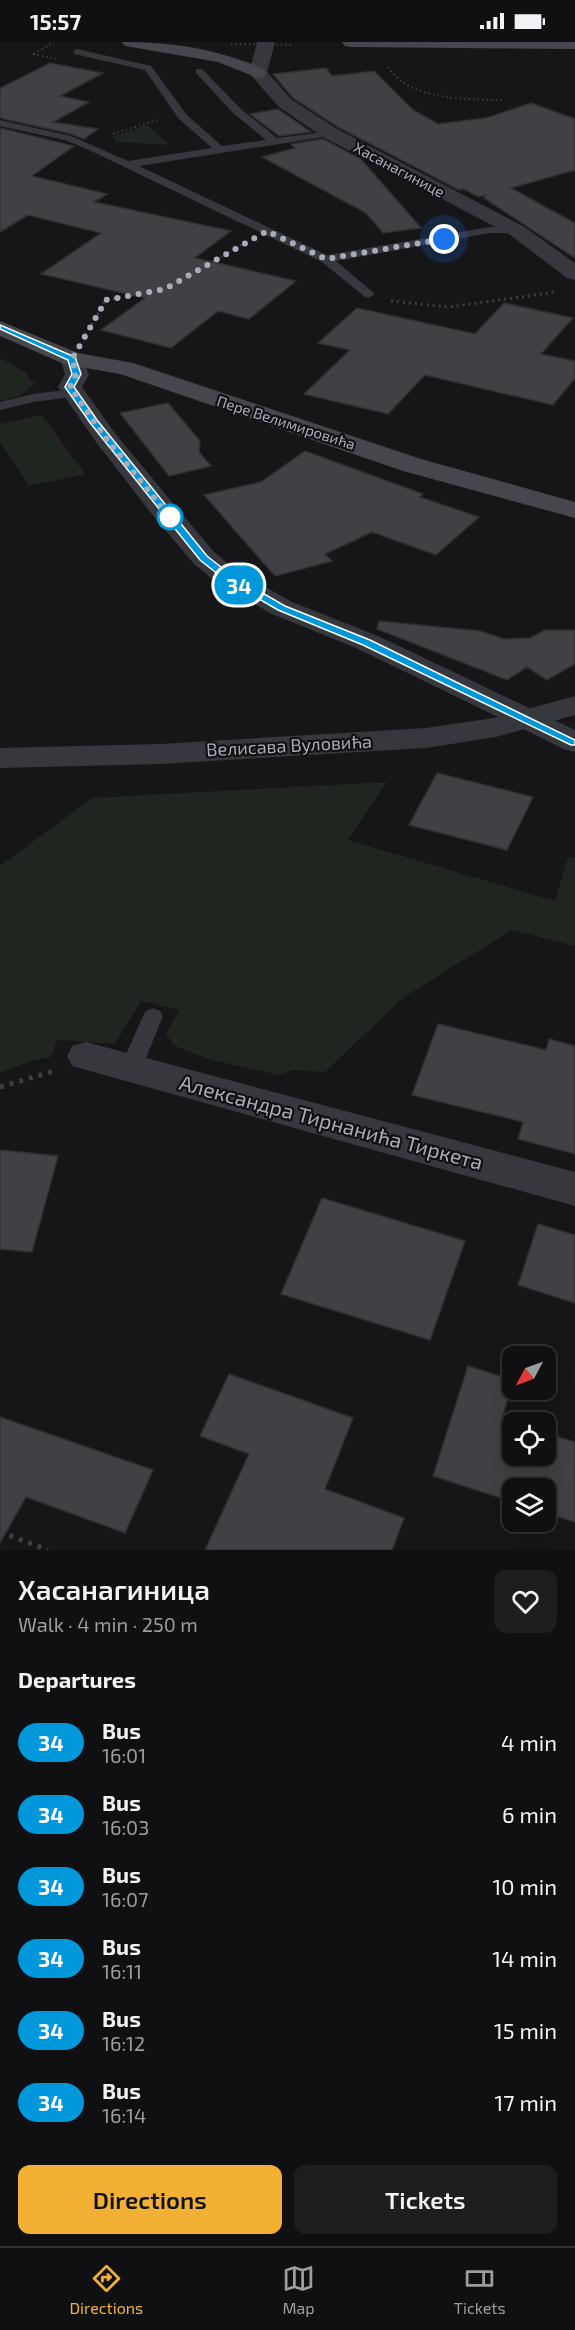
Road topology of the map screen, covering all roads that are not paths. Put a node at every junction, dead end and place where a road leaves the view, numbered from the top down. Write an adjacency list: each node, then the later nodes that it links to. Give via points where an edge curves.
1 (131, 42): 6 (main road)
2 (351, 42): 3 (main road)
3 (404, 46): 4 (main road)
4 (572, 46)
5 (265, 47): 6 (main road, via 246,56); 9 (street)
6 (226, 51): 9 (main road)
7 (77, 52): 13 (lane, via 148,68 183,117)
8 (199, 71): 12 (lane, via 237,111)
9 (258, 73): 11 (street, Хасанагинице, via 285,103)
10 (0, 123): 14 (lane, via 85,144)
11 (330, 133): 12 (lane); 15 (street, Хасанагинице)
12 (275, 142): 13 (lane)
13 (220, 150): 14 (lane)
14 (128, 164): 16 (lane)
15 (516, 230): 16 (lane, via 490,230); 17 (street, Хасанагинице)
16 (326, 259): 18 (lane)
17 (570, 282)
18 (369, 294)
19 (0, 327): 20 (main road, Пере Велимировића)
20 (72, 359): 21 (street, via 76,374 70,386); 23 (main road, Пере Велимировића, via 125,368 412,465)
21 (74, 393): 22 (lane); 25 (street, via 161,507 204,558 227,577 282,608 367,642)
22 (0, 406)
23 (570, 507)
24 (575, 705): 25 (street, Велисава Вуловића)
25 (524, 719): 26 (street); 27 (street, Велисава Вуловића, via 426,738 160,754)
26 (575, 742)
27 (0, 758)
28 (153, 1016): 30 (lane)
29 (86, 1056): 30 (street, Александра Тирнанића Тиркета)
30 (131, 1068): 31 (street, Александра Тирнанића Тиркета)
31 (575, 1189)

